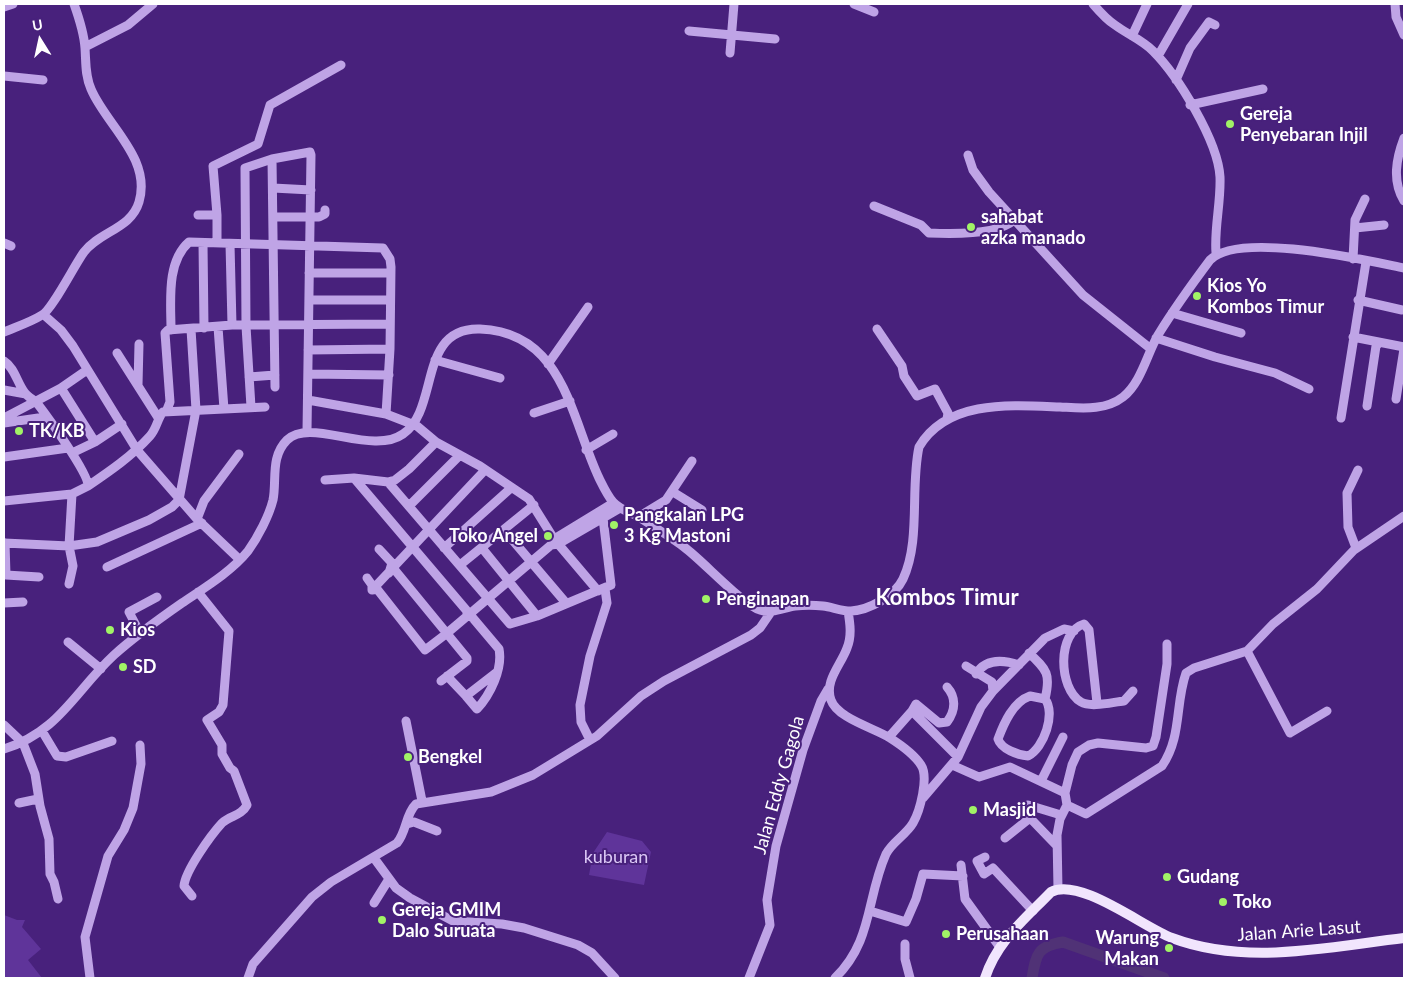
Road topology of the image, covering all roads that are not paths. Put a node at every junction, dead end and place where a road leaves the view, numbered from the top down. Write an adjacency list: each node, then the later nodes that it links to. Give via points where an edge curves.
1 (12, 4): 10 (street)
2 (74, 4): 18 (street)
3 (153, 4): 18 (street, via 128,25)
4 (734, 4): 14 (street)
5 (854, 4): 11 (street)
6 (1093, 4): 16 (street, via 1113,25)
7 (1147, 4): 16 (street)
8 (1188, 4): 20 (street)
9 (1395, 4): 15 (street, via 1396,17)
10 (4, 7)
11 (874, 12)
12 (1215, 26): 24 (street, via 1209,22 1200,32)
13 (689, 31): 14 (street)
14 (732, 34): 17 (street); 19 (street)
15 (1404, 34)
16 (1132, 36): 20 (street)
17 (776, 39)
18 (85, 47): 61 (street, via 91,91 133,157 140,184 139,202 124,224 89,246)
19 (730, 53)
20 (1158, 56): 24 (street)
21 (341, 64): 37 (street, via 270,105 258,144 213,166)
22 (4, 76): 23 (street)
23 (43, 80)
24 (1176, 80): 26 (street)
25 (1263, 89): 26 (street)
26 (1190, 105): 49 (street, via 1208,134 1220,177)
27 (1404, 138): 33 (street, via 1396,181)
28 (968, 155): 40 (street, via 978,178)
29 (272, 159): 30 (street); 31 (street, via 310,152); 46 (street, via 245,168)
30 (273, 188): 31 (street); 38 (street)
31 (311, 190): 39 (street)
32 (1364, 199): 42 (street, via 1356,214)
33 (1404, 201)
34 (874, 206): 40 (street, via 921,225 929,233 1006,227)
35 (325, 210): 39 (street, via 323,215)
36 (198, 215): 37 (street)
37 (217, 215): 44 (street)
38 (274, 217): 39 (street); 47 (street)
39 (310, 217): 48 (street)
40 (1014, 220): 80 (street, via 1089,301 1116,319)
41 (1384, 225): 42 (street)
42 (1355, 228): 50 (street)
43 (203, 243): 44 (street); 69 (street); 71 (street, via 189,242 174,266)
44 (217, 243): 45 (street)
45 (230, 244): 46 (street); 63 (street)
46 (245, 244): 47 (street); 64 (street)
47 (274, 244): 48 (street); 65 (street)
48 (310, 246): 53 (street); 54 (street, via 383,248 390,259)
49 (1216, 253): 50 (street, via 1250,247 1279,248); 60 (street)
50 (1353, 259): 51 (street)
51 (1366, 262): 52 (street); 57 (street)
52 (1404, 268)
53 (310, 273): 54 (street); 55 (street)
54 (390, 273): 56 (street)
55 (310, 300): 56 (street); 66 (street)
56 (390, 300): 62 (street)
57 (1358, 300): 59 (street); 74 (street)
58 (588, 308): 85 (street)
59 (1402, 310)
60 (1172, 313): 73 (street); 75 (street)
61 (44, 315): 72 (street); 86 (street, via 61,330)
62 (390, 324): 66 (street); 79 (street)
63 (232, 326): 64 (street); 67 (street)
64 (246, 326): 65 (street); 90 (street)
65 (273, 326): 66 (street); 88 (street)
66 (308, 326): 81 (street)
67 (218, 327): 69 (street); 105 (street)
68 (191, 328): 69 (street); 71 (street); 106 (street)
69 (204, 328)
70 (877, 329): 113 (street, via 917,396 937,390 948,413)
71 (171, 330): 110 (street, via 165,333 170,402)
72 (4, 332)
73 (1242, 333)
74 (1352, 337): 76 (street); 112 (street)
75 (1156, 338): 80 (street); 96 (street, via 1275,373)
76 (1379, 343): 78 (street); 102 (street)
77 (139, 344): 92 (street)
78 (1404, 348): 98 (street)
79 (390, 349): 81 (street); 89 (street)
80 (1150, 349): 113 (street, via 1137,379 1124,396 1112,404 1080,408 990,407)
81 (308, 350): 87 (street)
82 (117, 353): 92 (street)
83 (435, 360): 85 (street, via 446,342 458,333 486,329 525,342 536,349); 91 (street); 116 (street)
84 (4, 361): 97 (street)
85 (548, 364): 100 (street)
86 (88, 370): 94 (street); 115 (street)
87 (308, 374): 89 (street); 99 (street)
88 (275, 375): 90 (street); 93 (street)
89 (389, 375): 108 (street)
90 (249, 376): 103 (street)
91 (500, 378)
92 (138, 386): 110 (street)
93 (275, 387)
94 (61, 388): 101 (street); 119 (street)
95 (4, 390): 97 (street)
96 (1309, 390)
97 (26, 394): 101 (street)
98 (1396, 399)
99 (308, 400): 108 (street); 117 (street)
100 (570, 401): 107 (street); 123 (street)
101 (37, 403): 109 (street); 111 (street)
102 (1367, 406)
103 (251, 407): 104 (street); 105 (street)
104 (264, 407)
105 (224, 409): 106 (street)
106 (196, 410): 110 (street); 138 (street)
107 (534, 413)
108 (386, 414): 116 (street)
109 (45, 416): 114 (street); 121 (street)
110 (162, 416): 122 (street, via 157,428)
111 (4, 418)
112 (1341, 418)
113 (947, 419): 175 (street, via 924,437 919,447 910,560 901,583 869,606)
114 (4, 423)
115 (122, 424): 119 (street); 122 (street)
116 (412, 425): 117 (street, via 404,434 383,440); 120 (street)
117 (307, 431): 158 (street, via 288,438 278,456 270,510 248,551)
118 (613, 434): 123 (street)
119 (95, 442): 121 (street)
120 (436, 442): 125 (street); 132 (street, via 409,469)
121 (70, 450): 126 (street); 133 (street, via 88,480)
122 (137, 450): 133 (street); 138 (street)
123 (586, 450): 139 (street)
124 (239, 454): 146 (street, via 204,501)
125 (460, 455): 128 (street); 140 (street)
126 (4, 458)
127 (692, 461): 135 (street)
128 (484, 470): 134 (street); 148 (street)
129 (1358, 470): 155 (street, via 1347,493 1348,527)
130 (354, 478): 131 (street); 132 (street); 157 (street)
131 (326, 480)
132 (388, 482): 140 (street)
133 (88, 486): 136 (street)
134 (511, 488): 141 (street); 153 (street)
135 (673, 492): 142 (street); 144 (street)
136 (72, 494): 137 (street); 152 (street)
137 (4, 500)
138 (179, 500): 146 (street); 152 (street, via 161,514 118,535)
139 (617, 505): 144 (street); 145 (street); 147 (street)
140 (409, 506): 148 (street)
141 (534, 506): 149 (street); 151 (street)
142 (702, 510)
143 (1404, 516): 155 (street)
144 (638, 517): 176 (street, via 687,549 754,607)
145 (603, 518): 147 (street); 168 (street, via 611,585)
146 (200, 521): 158 (street); 161 (street)
147 (584, 526): 151 (street)
148 (428, 530): 153 (street); 157 (street)
149 (504, 530): 154 (street); 159 (street)
150 (4, 543): 152 (street); 163 (street, via 6,575)
151 (555, 543): 159 (street); 168 (street)
152 (69, 546): 166 (street, via 73,566)
153 (444, 548): 160 (street)
154 (482, 548): 160 (street); 165 (street)
155 (1356, 548): 184 (street, via 1317,589 1273,624)
156 (378, 549): 162 (street, via 392,563)
157 (412, 549): 162 (street); 177 (street, via 417,551)
158 (239, 559): 169 (street)
159 (530, 562): 165 (street); 174 (street)
160 (460, 565): 171 (street)
161 (107, 567)
162 (392, 571): 167 (street); 181 (street)
163 (39, 577)
164 (367, 578): 167 (street)
165 (509, 580): 171 (street); 178 (street)
166 (70, 584)
167 (372, 590): 181 (street, via 377,588 422,649 427,649)
168 (602, 590): 174 (street); 207 (street, via 607,603 590,656 580,705 581,722)
169 (198, 592): 180 (street); 235 (street, via 229,631 223,706 207,720 222,745 222,754 234,771 246,805 243,812 223,822 184,880 184,886)
170 (157, 596): 180 (street, via 129,612)
171 (488, 599): 177 (street); 178 (street, via 510,624)
172 (4, 602): 173 (street)
173 (23, 602)
174 (566, 603): 178 (street)
175 (848, 611): 176 (street, via 796,606); 192 (street, Jalan Eddy Gagola, via 851,628 848,647)
176 (771, 612): 207 (street, via 752,634 664,680)
177 (468, 616): 181 (street); 189 (street, via 499,649)
178 (537, 616)
179 (1074, 631): 185 (street, via 1057,631); 197 (street, via 1084,624 1089,630); 197 (street, via 1063,656 1066,675 1071,690 1081,702)
180 (140, 634): 188 (street)
181 (446, 634): 195 (street, via 467,659 444,679)
182 (68, 642): 188 (street)
183 (1167, 644): 217 (street, via 1167,664 1154,744 1146,748 1098,743 1083,748 1074,760)
184 (1247, 652): 201 (street, via 1290,733); 222 (street, via 1186,673 1179,722 1169,756 1162,766 1086,814)
185 (1029, 653): 186 (street); 196 (street, via 1049,678)
186 (1019, 665): 190 (street, via 1007,661 987,663); 193 (street)
187 (966, 666): 190 (street)
188 (101, 669): 204 (street, via 58,719)
189 (497, 672): 195 (street); 198 (street, via 492,687)
190 (976, 674): 193 (street, via 992,682)
191 (947, 686): 200 (street, via 954,702 947,722 939,723 916,704)
192 (828, 689): 205 (street, via 831,701 841,714); 247 (street, Jalan Eddy Gagola, via 791,789 768,892 770,925)
193 (993, 690): 212 (street)
194 (1133, 691): 197 (street, via 1124,701)
195 (466, 696): 198 (street)
196 (1044, 699): 196 (street, via 1049,706 1050,720 1032,755 1024,756 1001,745 998,739 1002,728 1018,703 1030,696)
197 (1097, 703)
198 (477, 709): 199 (street)
199 (466, 710)
200 (912, 711): 205 (street); 212 (street)
201 (1327, 711)
202 (406, 721): 220 (street)
203 (4, 725): 209 (street)
204 (42, 731): 208 (street, via 57,756 66,757); 209 (street)
205 (889, 737): 214 (street, via 918,761)
206 (1063, 737): 215 (street)
207 (590, 740): 220 (street, via 533,775 492,792)
208 (112, 741)
209 (23, 743): 211 (street); 218 (street, via 35,774)
210 (140, 745): 244 (street, via 141,764 132,808 124,830 108,856 85,937)
211 (4, 749)
212 (958, 757): 213 (street)
213 (952, 765): 215 (street, via 979,777 1010,767); 216 (street)
214 (925, 777): 216 (street); 219 (street)
215 (1040, 781): 217 (street)
216 (935, 784): 219 (street)
217 (1065, 793): 222 (street)
218 (38, 799): 221 (street); 236 (street, via 49,839 50,874)
219 (922, 799): 238 (street, via 913,823 887,852)
220 (422, 801): 225 (street, via 410,810)
221 (19, 804)
222 (1067, 805): 223 (street)
223 (1061, 815): 224 (street, via 1027,805 1024,809); 228 (street)
224 (1030, 818): 227 (street); 228 (street)
225 (407, 824): 226 (street, via 414,822); 230 (street, via 397,843)
226 (437, 831)
227 (1005, 838)
228 (1056, 845): 234 (street)
229 (985, 857): 239 (street, via 977,861 984,874 993,868)
230 (374, 858): 233 (street); 245 (street, via 331,882 312,898 253,964)
231 (961, 865): 232 (street)
232 (963, 876): 238 (street, via 923,874 906,922); 242 (street, via 965,899)
233 (389, 879): 237 (street); 246 (street, via 410,898 453,921 524,928 578,945 592,953)
234 (1058, 889): 239 (main road); 240 (main road, Jalan Arie Lasut, via 1091,896 1169,937 1213,951 1296,951)
235 (192, 896)
236 (58, 899)
237 (374, 903)
238 (870, 910): 243 (street, via 860,946)
239 (1033, 911): 242 (main road)
240 (1404, 938)
241 (905, 944): 249 (street)
242 (1000, 946): 250 (main road)
243 (844, 975): 248 (street)
244 (90, 978)
245 (248, 978)
246 (615, 978)
247 (749, 978)
248 (835, 978)
249 (910, 978)
250 (985, 978)

